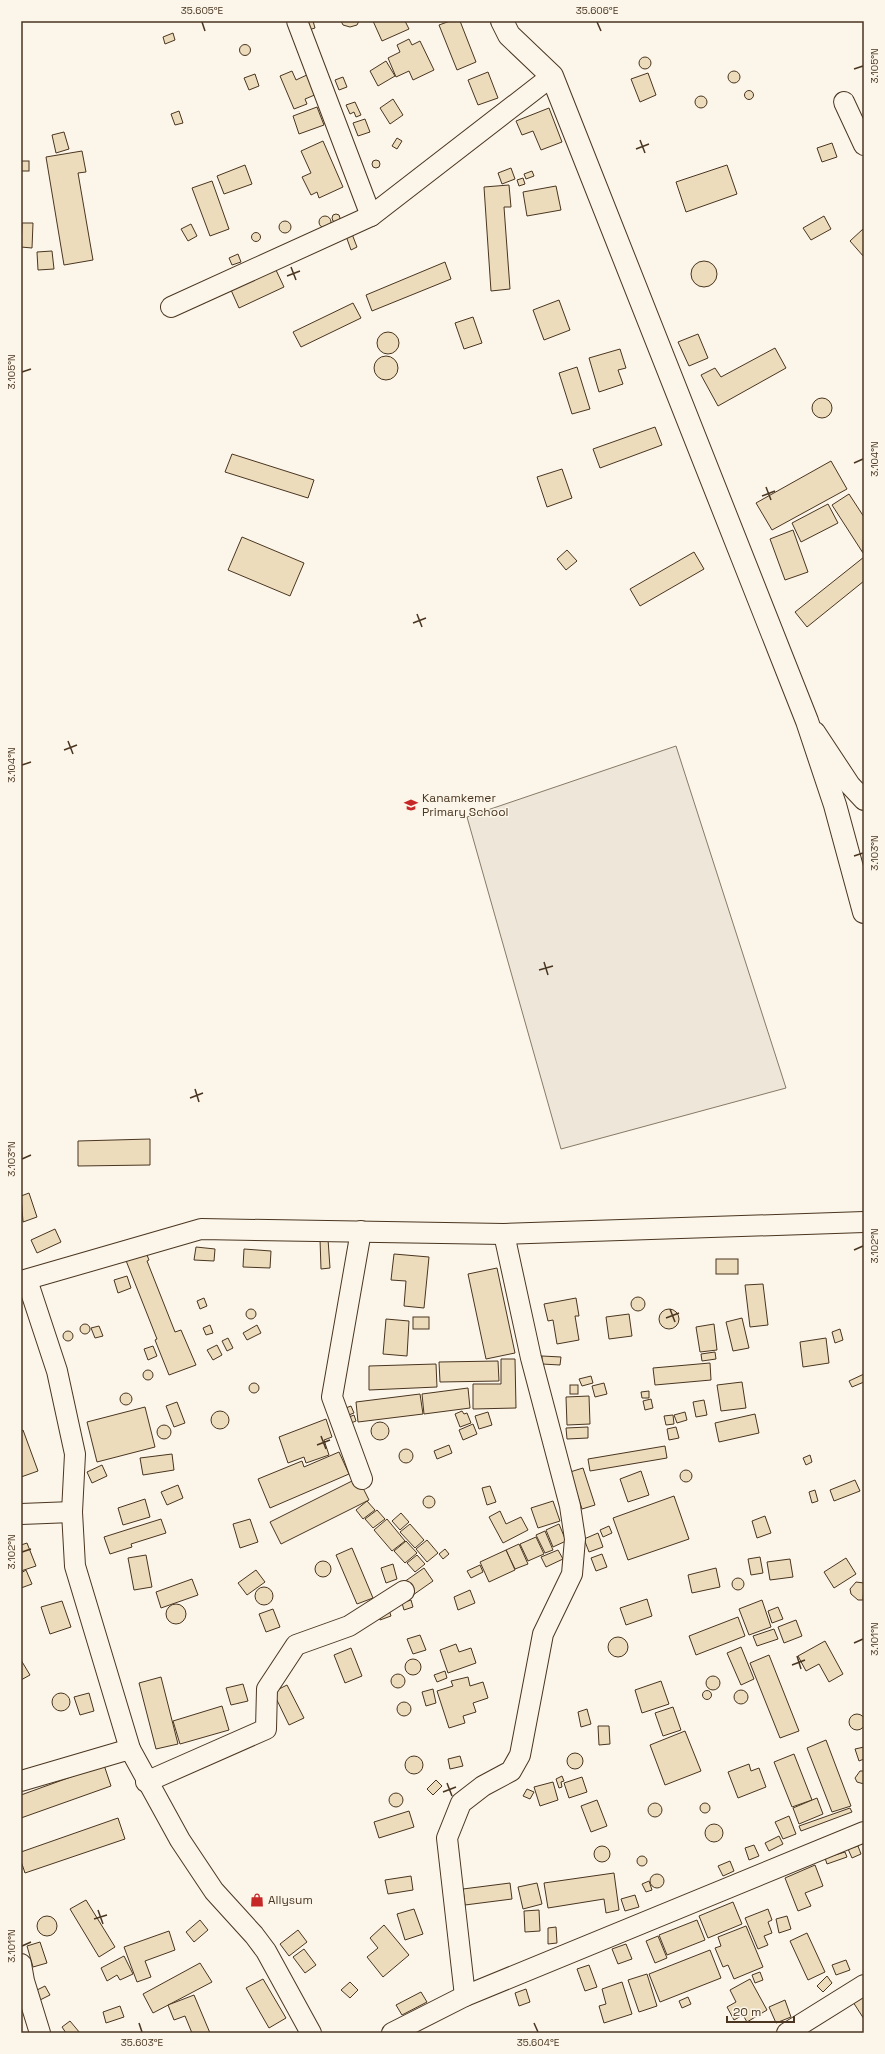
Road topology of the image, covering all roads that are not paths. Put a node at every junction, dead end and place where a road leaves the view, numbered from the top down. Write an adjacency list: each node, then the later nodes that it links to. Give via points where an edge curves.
1 (297, 21): 6 (street)
2 (502, 21): 3 (street, via 509,35)
3 (552, 76): 6 (street); 8 (street)
4 (844, 102): 5 (street)
5 (864, 145)
6 (371, 216): 7 (street)
7 (171, 307)
8 (807, 721): 9 (street, via 850,785); 10 (street, via 835,805)
9 (864, 800)
10 (864, 912)
11 (864, 1222): 13 (street)
12 (361, 1231): 13 (street); 14 (street, via 201,1229); 15 (street, via 332,1396)
13 (504, 1234): 25 (street, via 531,1358 570,1506 575,1539 572,1574 543,1634 520,1755 511,1772 483,1786 460,1803 447,1838)
14 (24, 1281): 16 (street, via 57,1371 75,1454)
15 (362, 1479)
16 (72, 1512): 17 (street); 19 (street, via 75,1566)
17 (21, 1514)
18 (404, 1591): 21 (street, via 349,1626 296,1645 267,1689 266,1729)
19 (130, 1749): 20 (street); 21 (street)
20 (21, 1781)
21 (146, 1782): 27 (street, via 214,1891 266,1951)
22 (864, 1832): 25 (street)
23 (21, 1964): 26 (street)
24 (864, 1985): 29 (street)
25 (465, 1996): 28 (street)
26 (40, 2033)
27 (311, 2033)
28 (392, 2033)
29 (787, 2033)

